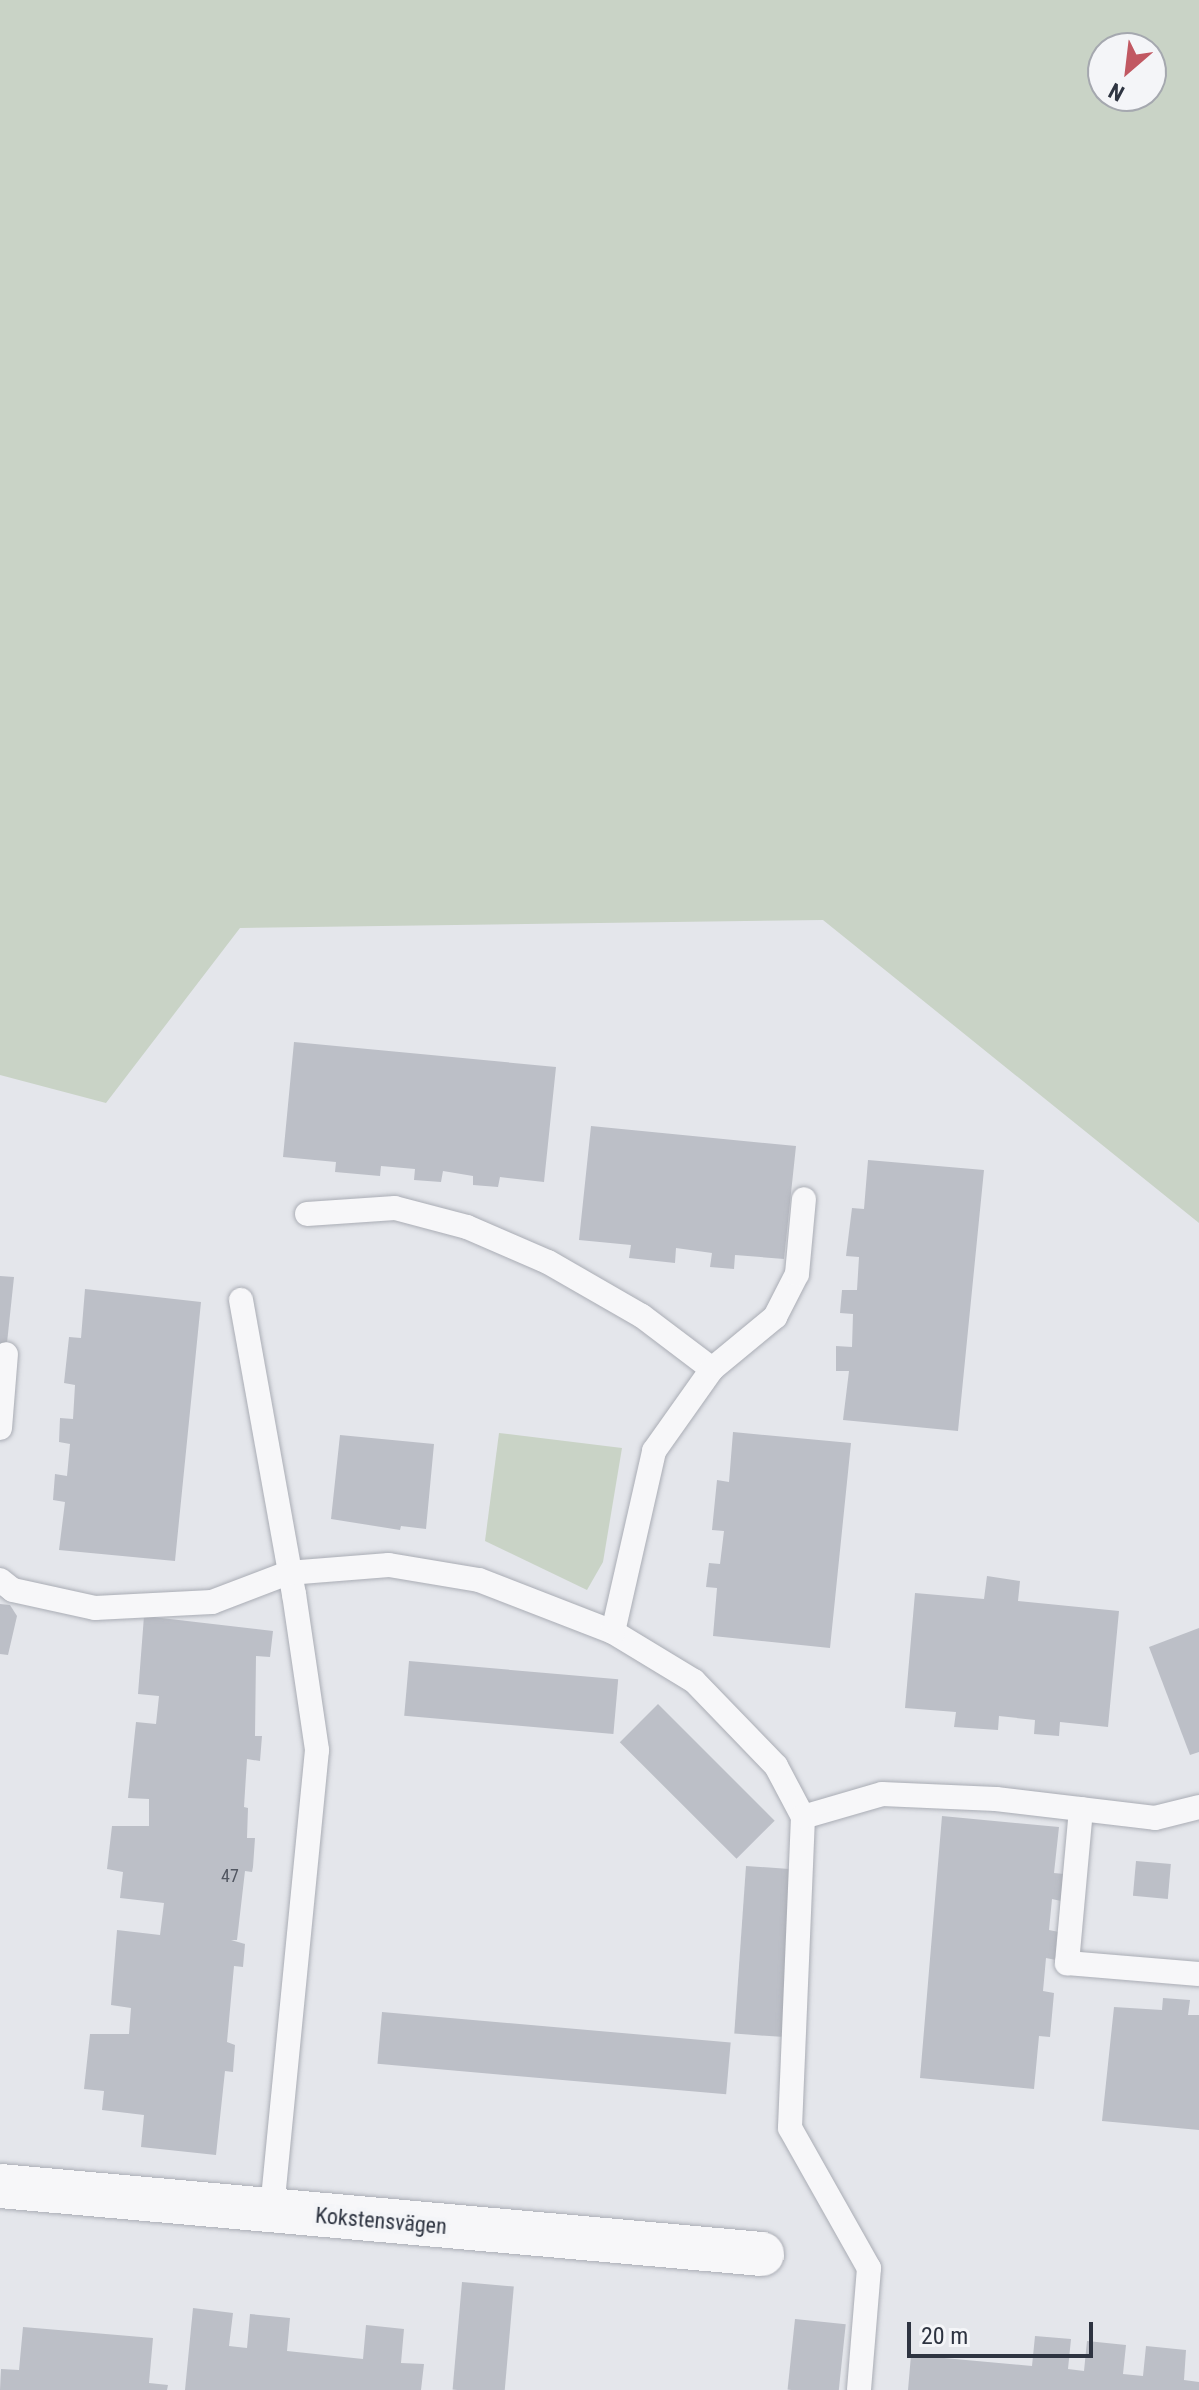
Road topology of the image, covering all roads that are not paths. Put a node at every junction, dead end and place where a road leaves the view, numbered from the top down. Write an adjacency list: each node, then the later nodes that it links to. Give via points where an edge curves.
1 (804, 1199): 5 (lane, via 797,1274 775,1317)
2 (307, 1214): 5 (lane, via 395,1208 467,1227 548,1262 642,1316)
3 (241, 1300): 7 (lane)
4 (6, 1354): 6 (lane)
5 (712, 1369): 9 (lane, via 654,1451)
6 (0, 1428)
7 (288, 1573): 8 (lane, via 212,1602 95,1608 13,1590); 9 (lane, via 389,1565 479,1580); 15 (lane, via 317,1750)
8 (0, 1580)
9 (613, 1632): 12 (lane, via 694,1681 776,1766)
10 (1199, 1807): 11 (lane, via 1155,1818)
11 (1081, 1809): 12 (lane, via 882,1794); 13 (lane, via 1067,1963)
12 (803, 1817): 17 (lane, via 790,2128 869,2268)
13 (1199, 1974)
14 (0, 2186): 15 (street, Kokstensvägen)
15 (272, 2211): 16 (street, Kokstensvägen)
16 (762, 2254)
17 (859, 2390)

